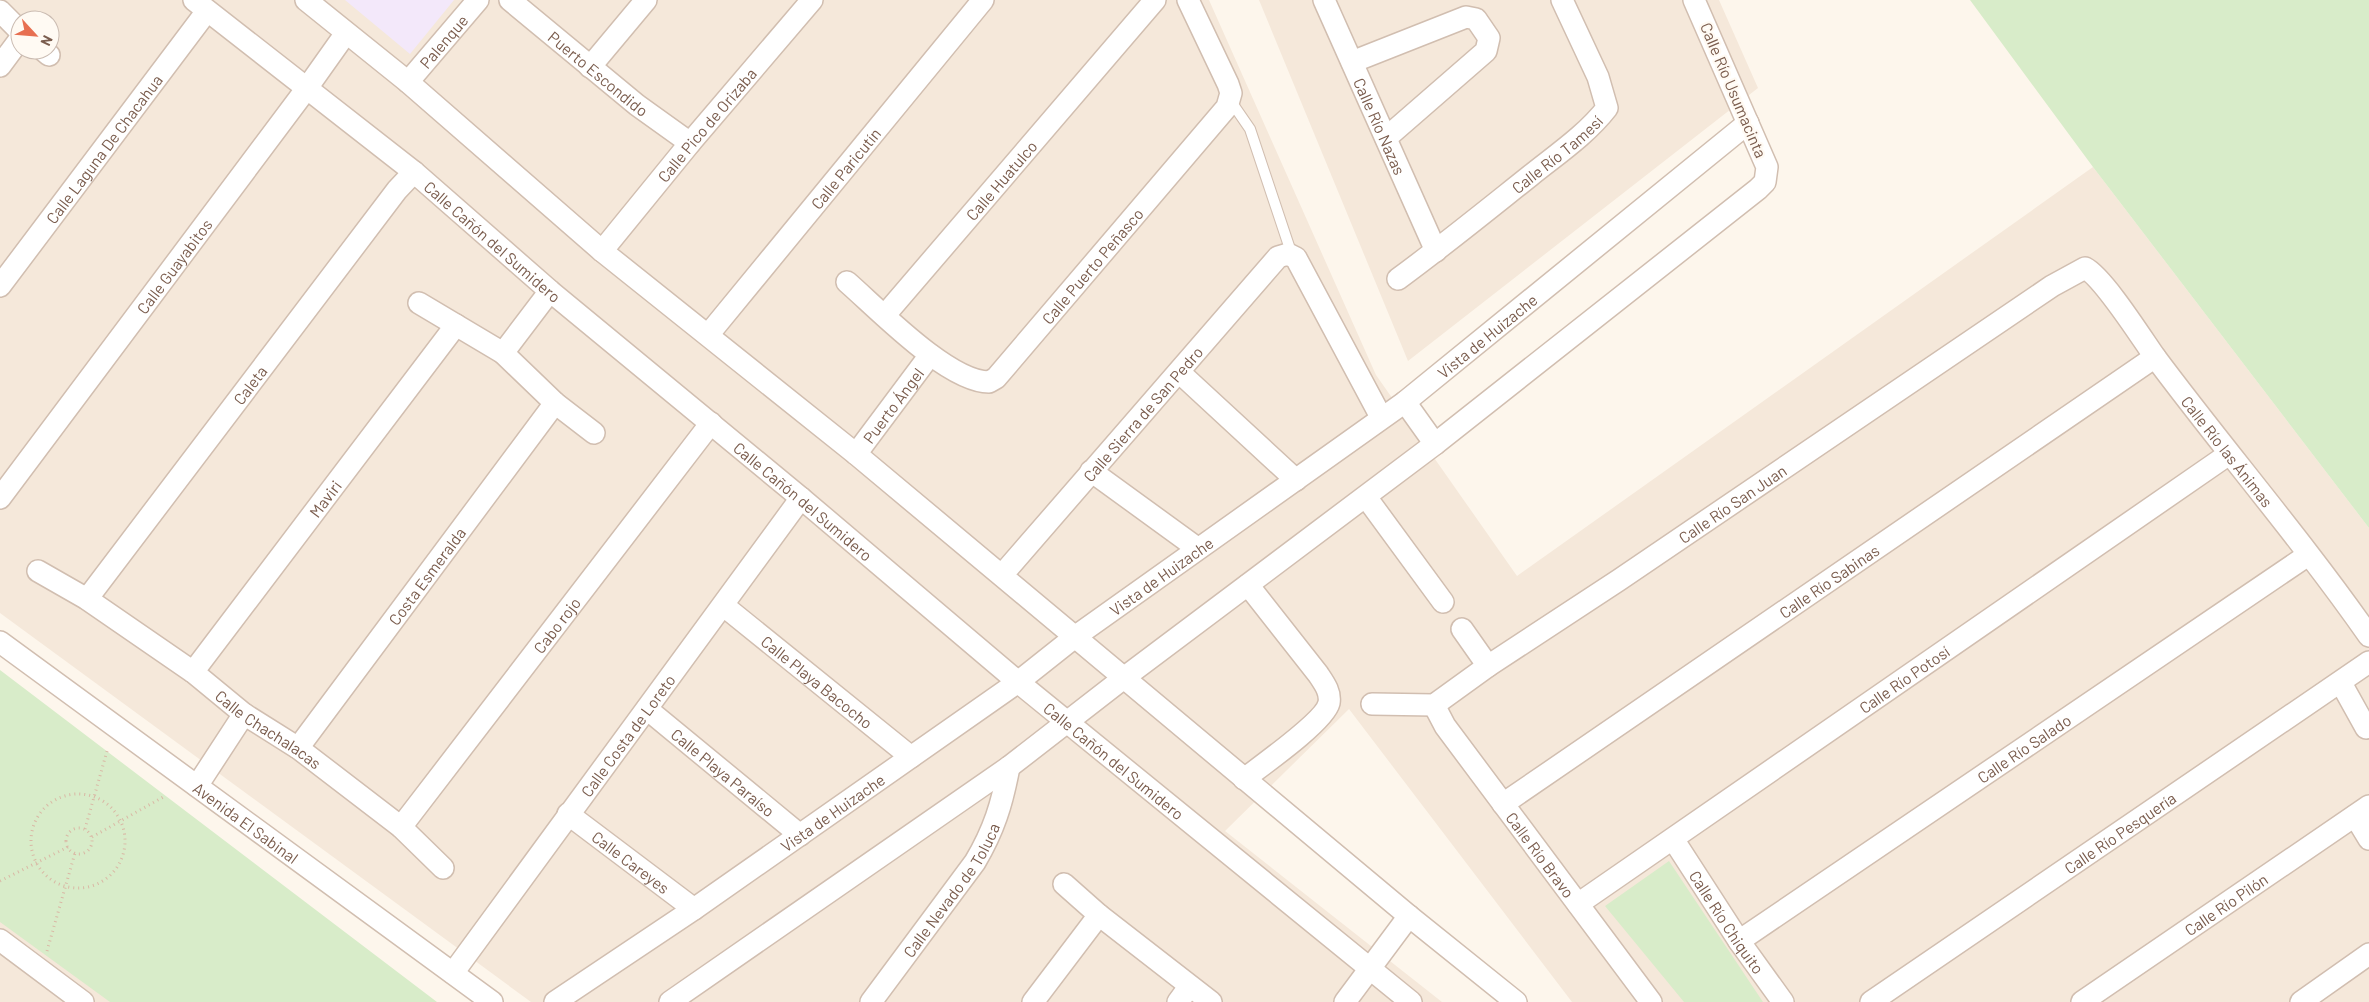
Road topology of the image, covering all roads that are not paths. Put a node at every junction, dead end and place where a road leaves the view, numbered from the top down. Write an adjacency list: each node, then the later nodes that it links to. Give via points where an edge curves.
1 (306, 0): 15 (street)
2 (478, 0): 20 (street, Palenque)
3 (510, 0): 19 (street, Puerto Escondido)
4 (646, 0): 19 (street)
5 (812, 0): 25 (street, Calle Pico de Orizaba)
6 (983, 0): 38 (street, Calle Paricutín)
7 (1155, 0): 36 (street, Calle Huatulco)
8 (1188, 0): 22 (street, via 1228,84)
9 (1324, 0): 17 (street, Calle Río Nazas)
10 (1562, 0): 28 (street, Calle Río Tamesí, via 1598,77 1607,108 1561,151)
11 (1694, 0): 23 (street, Calle Río Usumacinta)
12 (201, 6): 21 (street, Calle Cañón del Sumidero); 33 (street, Calle Laguna De Chacahua)
13 (0, 11): 14 (street)
14 (10, 21)
15 (346, 33): 20 (street); 21 (street, Calle Guayabitos)
16 (10, 52): 18 (street)
17 (1352, 62): 24 (street, Calle Río Nazas); 24 (street, via 1466,17 1476,19 1489,38 1486,51)
18 (0, 66)
19 (590, 67): 25 (street, Puerto Escondido)
20 (408, 82): 27 (street)
21 (307, 88): 26 (street, Calle Cañón del Sumidero); 54 (street, Calle Guayabitos)
22 (1230, 96): 29 (lane, via 1250,129); 40 (street, Calle Puerto Peñasco, via 1227,107 996,378 989,382 976,380)
23 (1748, 123): 43 (street, Vista de Huizache); 48 (street, Calle Río Usumacinta, via 1767,167 1765,182)
24 (1386, 138): 28 (street, Calle Río Nazas)
25 (690, 143): 27 (street, Calle Pico de Orizaba)
26 (414, 172): 34 (street, Calle Cañón del Sumidero); 61 (street, Caleta, via 397,190)
27 (602, 251): 38 (street)
28 (1436, 251): 31 (street)
29 (1288, 255): 42 (street, Calle Sierra de San Pedro, via 1278,257); 45 (street, via 1296,258)
30 (2085, 268): 41 (street, Calle Río las Ánimas, via 2104,287); 69 (street, Calle Río San Juan, via 2052,286)
31 (1398, 279)
32 (847, 282): 36 (street)
33 (0, 286)
34 (550, 292): 39 (street); 46 (street, Calle Cañón del Sumidero)
35 (420, 304): 37 (street)
36 (885, 316): 40 (street)
37 (456, 325): 39 (street); 70 (street, Maviri)
38 (708, 335): 49 (street)
39 (503, 353): 44 (street)
40 (930, 355): 49 (street, Puerto Ángel)
41 (2155, 357): 50 (street, Calle Río las Ánimas); 85 (street, Calle Río Sabinas)
42 (1179, 372): 51 (street, Calle Sierra de San Pedro); 52 (street)
43 (1405, 402): 45 (street, Vista de Huizache); 48 (street)
44 (555, 403): 47 (street); 80 (street, Costa Esmeralda)
45 (1382, 417): 52 (street, Vista de Huizache)
46 (711, 424): 55 (street, Calle Cañón del Sumidero); 88 (street, Cabo rojo)
47 (594, 433)
48 (1435, 444): 53 (street)
49 (856, 454): 59 (street)
50 (2230, 454): 57 (street, Calle Río las Ánimas); 90 (street, Calle Río Potosí)
51 (1091, 471): 56 (street); 59 (street, Calle Sierra de San Pedro)
52 (1296, 480): 56 (street, Vista de Huizache)
53 (1366, 497): 60 (street); 62 (street)
54 (0, 498)
55 (801, 498): 63 (street, Calle Costa de Loreto); 72 (street, Calle Cañón del Sumidero)
56 (1197, 548): 65 (street, Vista de Huizache)
57 (2308, 555): 66 (street, Calle Río las Ánimas); 99 (street, Calle Río Salado)
58 (38, 572): 61 (street, Calle Chachalacas)
59 (1002, 575): 65 (street)
60 (1248, 585): 71 (street); 83 (street, via 1318,674 1328,690 1329,703 1317,721)
61 (87, 599): 70 (street, Calle Chachalacas)
62 (1443, 602)
63 (724, 606): 76 (street, Calle Costa de Loreto); 81 (street, Calle Playa Bacocho)
64 (1462, 629): 69 (street)
65 (1076, 636): 71 (street); 72 (street, Vista de Huizache)
66 (2369, 636)
67 (0, 642): 84 (street, Avenida El Sabinal)
68 (2369, 662): 73 (street, Calle Río Pesquería)
69 (1488, 666): 75 (street, Calle Río San Juan)
70 (193, 672): 77 (street, Calle Chachalacas)
71 (1125, 677): 78 (street); 83 (street)
72 (1018, 682): 78 (street, Calle Cañón del Sumidero); 81 (street, Vista de Huizache)
73 (2341, 683): 79 (street); 116 (street, Calle Río Pesquería)
74 (1372, 704): 75 (street)
75 (1434, 705): 85 (street, Calle Río Bravo, via 1445,726)
76 (647, 709): 87 (street, Calle Costa de Loreto); 89 (street, Calle Playa Paraíso)
77 (244, 714): 80 (street, Calle Chachalacas); 84 (street)
78 (1068, 720): 82 (street); 101 (street, Calle Cañón del Sumidero)
79 (2366, 728)
80 (298, 748): 88 (street, Calle Chachalacas)
81 (911, 757): 89 (street, Vista de Huizache)
82 (1009, 767): 107 (street); 108 (street, Calle Nevado de Toluca, via 1001,808 975,862)
83 (1244, 779): 97 (street)
84 (197, 786): 102 (street, Avenida El Sabinal)
85 (1503, 804): 94 (street, Calle Río Bravo)
86 (2362, 811): 91 (street); 117 (street, Calle Río Pilón)
87 (568, 814): 95 (street, Calle Careyes); 102 (street, Calle Costa de Loreto)
88 (402, 827): 92 (street, Calle Chachalacas)
89 (800, 835): 95 (street, Vista de Huizache)
90 (1673, 839): 94 (street, Calle Río Potosí); 99 (street, Calle Río Chiquito)
91 (2369, 839)
92 (442, 868)
93 (1064, 884): 96 (street)
94 (1578, 904): 114 (street, Calle Río Bravo)
95 (694, 909): 106 (street, Vista de Huizache)
96 (1099, 915): 103 (street); 109 (street)
97 (1408, 916): 101 (street); 113 (street)
98 (0, 940): 104 (street)
99 (1739, 940): 115 (street, Calle Río Chiquito)
100 (2369, 954): 118 (street)
101 (1370, 968): 111 (street); 112 (street, Calle Cañón del Sumidero)
102 (453, 973): 105 (street, Avenida El Sabinal)
103 (1184, 994): 110 (street)
104 (83, 1002)
105 (492, 1002)
106 (555, 1002)
107 (670, 1002)
108 (871, 1002)
109 (1033, 1002)
110 (1211, 1002)
111 (1344, 1002)
112 (1410, 1002)
113 (1516, 1002)
114 (1651, 1002)
115 (1783, 1002)
116 (1871, 1002)
117 (2082, 1002)
118 (2301, 1002)

